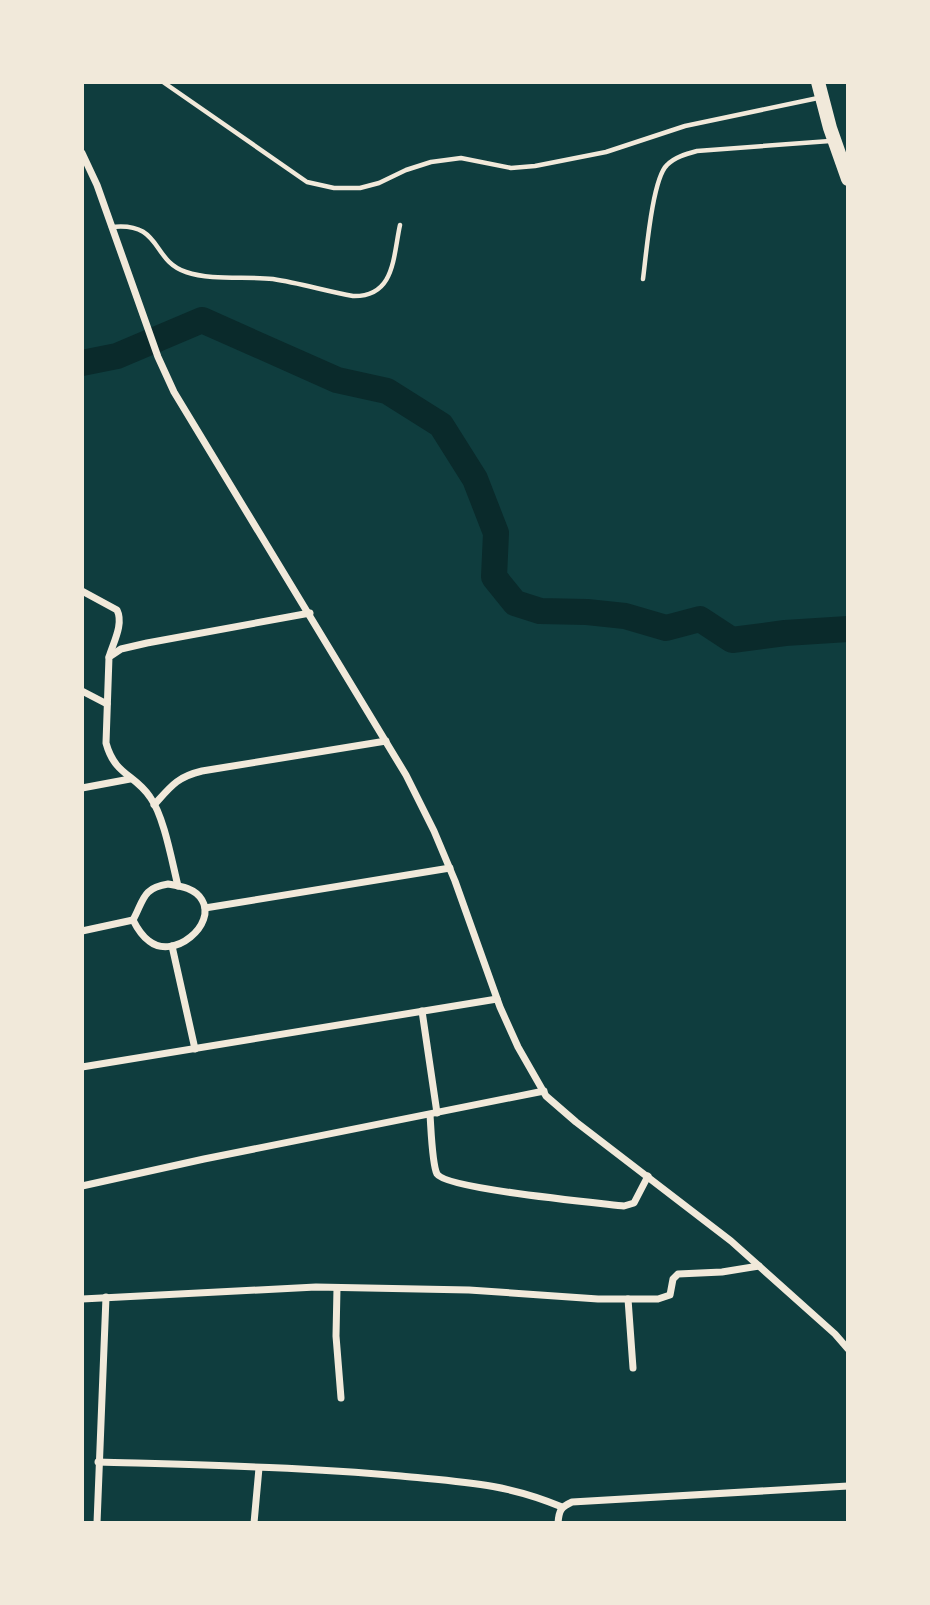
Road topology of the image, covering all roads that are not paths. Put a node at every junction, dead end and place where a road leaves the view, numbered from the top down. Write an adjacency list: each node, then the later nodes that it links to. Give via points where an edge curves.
1 (163, 82): 2 (lane, via 307,182 334,188 360,188 431,162 461,158 511,168 606,152)
2 (820, 90): 3 (main road)
3 (835, 141): 5 (main road); 8 (lane, via 697,151 667,165 657,186)
4 (82, 153): 7 (street)
5 (848, 179)
6 (400, 225): 7 (lane, via 389,276 382,287 365,297 275,279 187,273 137,227)
7 (111, 227): 10 (street, via 174,392)
8 (643, 279)
9 (82, 591): 11 (street, via 119,614)
10 (310, 613): 11 (street, via 147,643); 14 (street)
11 (109, 657): 13 (street)
12 (82, 691): 13 (street)
13 (107, 704): 15 (street, via 106,744 115,765)
14 (386, 741): 17 (street, via 202,771 177,780); 18 (street)
15 (130, 779): 16 (street); 17 (street)
16 (82, 788)
17 (154, 804): 19 (street)
18 (450, 868): 20 (street); 24 (street)
19 (178, 886): 20 (street, via 196,894); 21 (street, via 151,889)
20 (205, 908): 23 (street, via 192,937)
21 (132, 920): 22 (street); 23 (street, via 151,943)
22 (82, 931)
23 (172, 946): 26 (street)
24 (498, 999): 25 (street); 28 (street, via 518,1048)
25 (422, 1012): 26 (street); 29 (street)
26 (195, 1049): 27 (street)
27 (82, 1067)
28 (544, 1091): 29 (street); 30 (street, via 576,1122)
29 (433, 1114): 30 (street, via 436,1172 444,1181 624,1206 634,1203); 31 (street)
30 (648, 1176): 32 (street)
31 (82, 1186)
32 (759, 1266): 36 (street, via 685,1272 673,1279 666,1297); 37 (street)
33 (338, 1288): 34 (street); 36 (street); 39 (street)
34 (106, 1297): 35 (street); 40 (street)
35 (82, 1299)
36 (628, 1299): 38 (street)
37 (848, 1349)
38 (633, 1368)
39 (341, 1398)
40 (98, 1462): 41 (street); 44 (street)
41 (259, 1468): 43 (street, via 482,1483 531,1493); 45 (street)
42 (848, 1486): 43 (street, via 596,1500)
43 (562, 1507): 46 (street)
44 (97, 1523)
45 (254, 1523)
46 (558, 1523)

